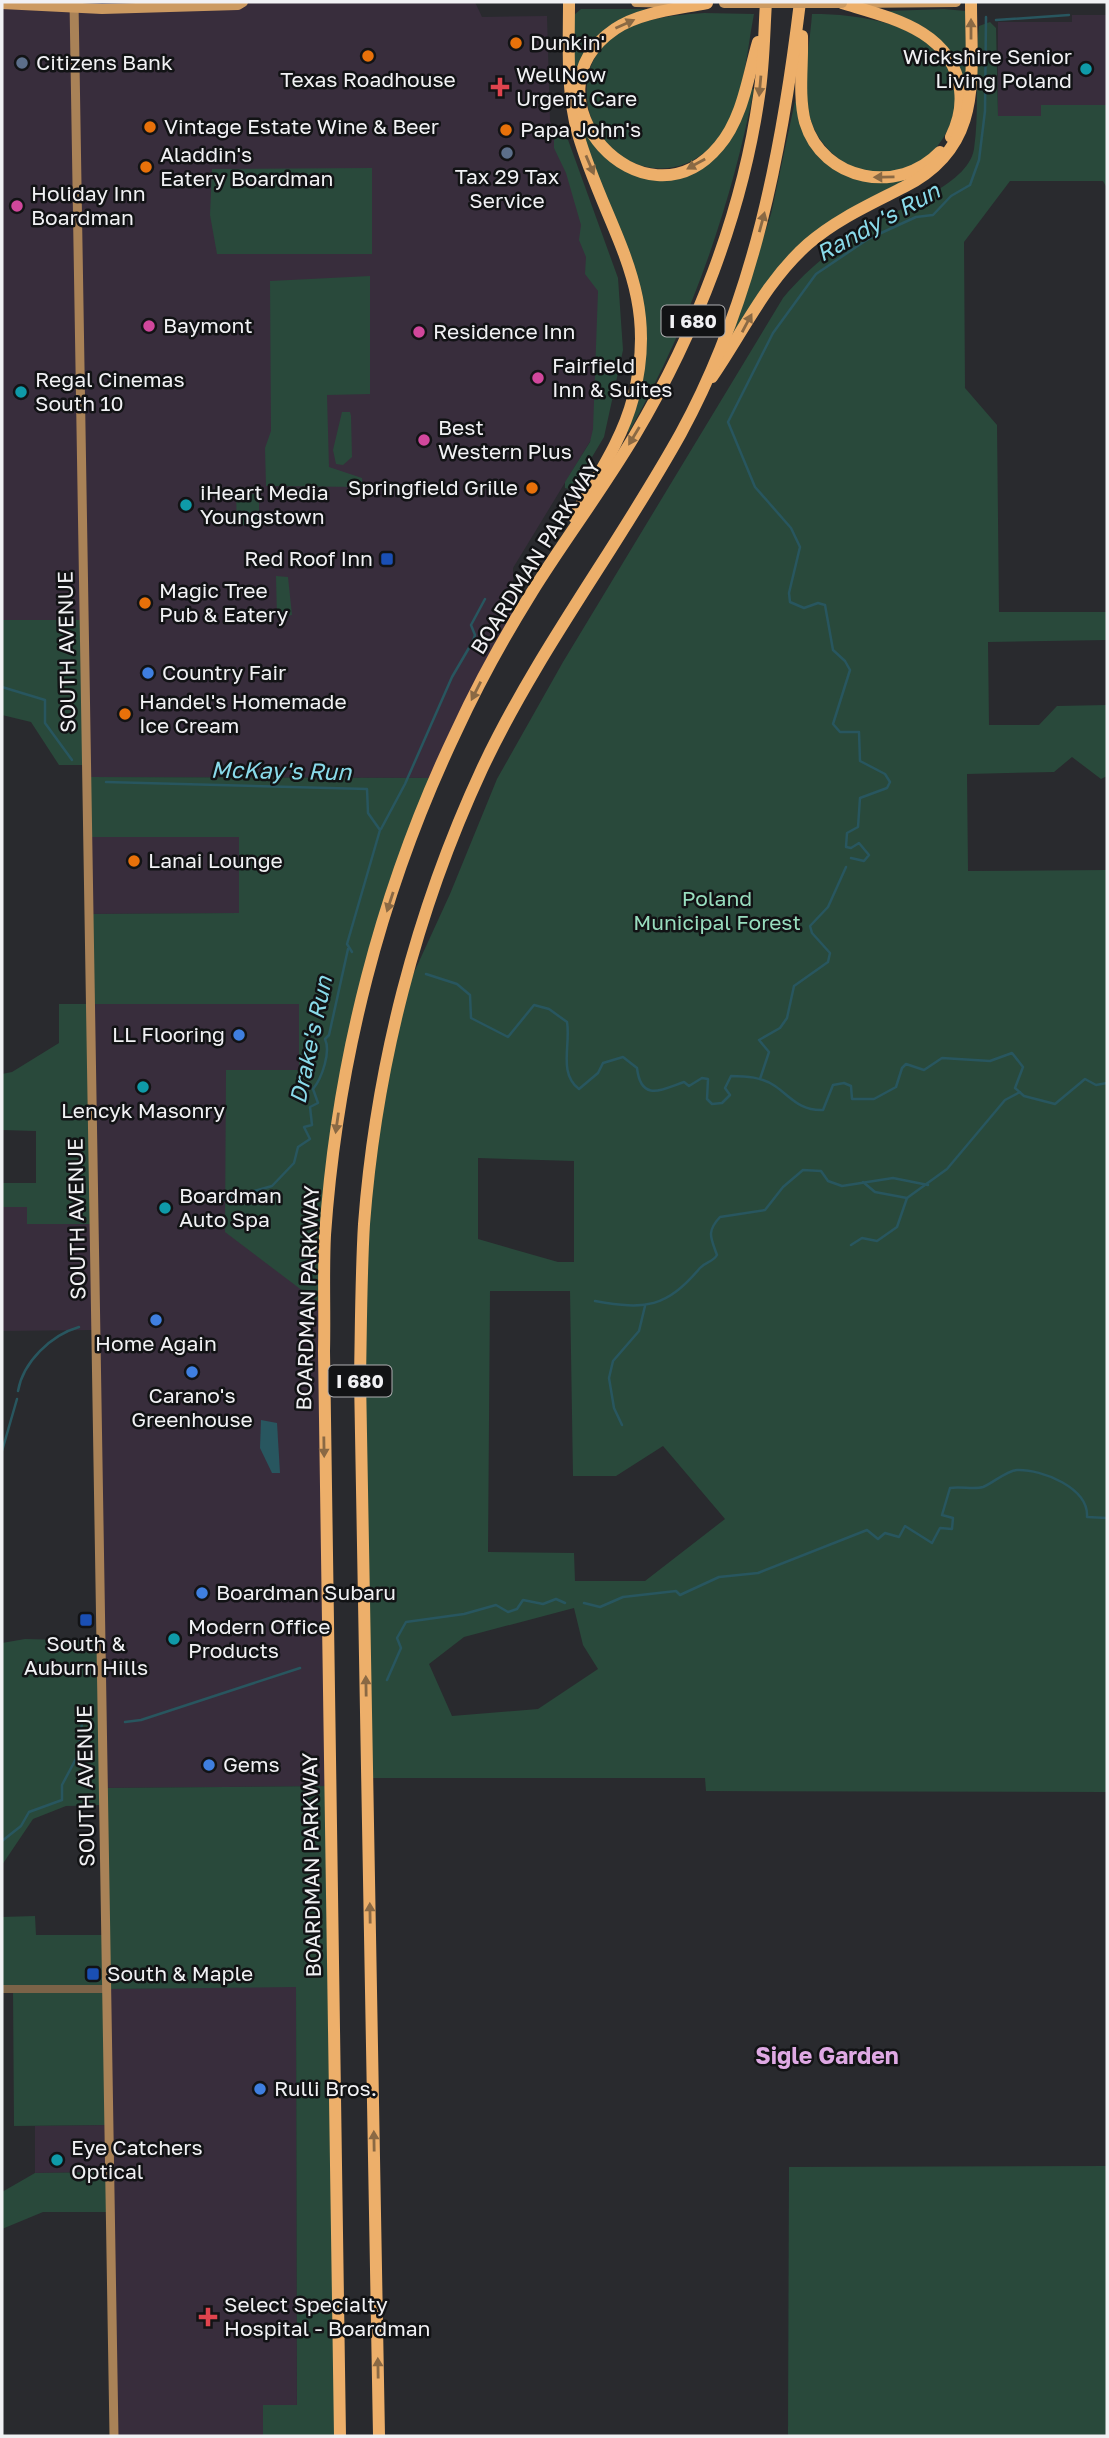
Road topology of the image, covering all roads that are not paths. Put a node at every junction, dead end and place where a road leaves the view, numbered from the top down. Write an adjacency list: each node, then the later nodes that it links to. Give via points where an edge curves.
1 (243, 2): 12 (main road, via 102,9)
2 (569, 2): 15 (highway, one-way to 15, via 573,115 636,284 641,353 623,429)
3 (636, 2): 8 (main road)
4 (766, 2): 13 (highway, BOARDMAN PARKWAY / I 680)
5 (800, 2): 10 (highway, one-way to 5, via 925,33 945,51 956,73 961,98 954,131 935,157 904,176 876,178 850,172 825,156 813,140 803,106); 14 (highway, I 680, one-way to 5, via 738,299 771,188 788,107)
6 (956, 2): 10 (main road)
7 (971, 2): 14 (highway, one-way to 7, via 768,289 795,256 846,217 931,172 957,142 970,104)
8 (707, 3): 9 (main road); 13 (highway, one-way to 8, via 734,121 718,148 698,164 671,173 641,172 620,163 596,142 583,115 581,85 589,57 604,38 624,24)
9 (724, 3): 10 (main road, bridge)
10 (842, 3)
11 (2, 4): 12 (main road)
12 (74, 4): 17 (main road, SOUTH AVENUE)
13 (765, 18): 15 (highway, BOARDMAN PARKWAY / I 680, one-way to 15, via 760,93 749,147 706,288 635,435)
14 (696, 401): 20 (highway, I 680, one-way to 14, via 360,1378 365,1217 379,1102 400,1003 430,899 481,772 526,683 631,518)
15 (533, 589): 19 (highway, BOARDMAN PARKWAY / I 680, one-way to 19, via 455,733 398,874 361,1000 330,1178 324,1267 324,1399)
16 (2, 1989): 17 (street)
17 (107, 1989): 18 (main road, SOUTH AVENUE)
18 (114, 2436)
19 (340, 2436)
20 (379, 2436)

